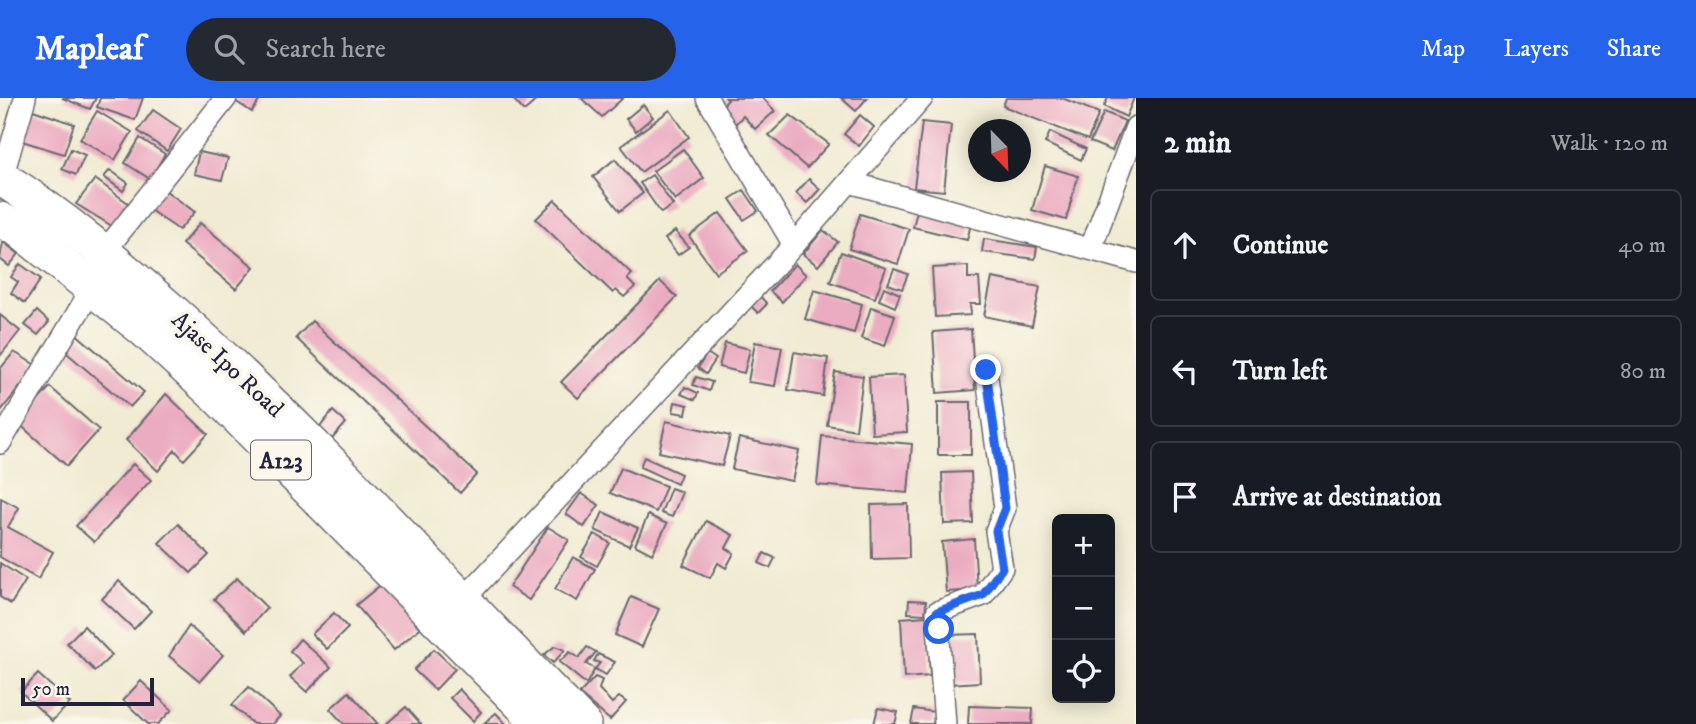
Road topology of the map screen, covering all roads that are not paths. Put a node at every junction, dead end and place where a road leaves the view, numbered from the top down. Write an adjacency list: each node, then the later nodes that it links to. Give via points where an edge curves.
1 (25, 98): 6 (street)
2 (226, 98): 11 (street)
3 (707, 98): 9 (street)
4 (922, 98): 7 (street)
5 (1136, 127): 10 (street)
6 (1, 178): 11 (highway, Ajase Ipo Road / A123)
7 (849, 182): 9 (street); 10 (street)
8 (0, 219): 13 (highway, Ajase Ipo Road / A123)
9 (794, 245): 16 (street)
10 (1091, 248): 12 (street)
11 (105, 251): 16 (highway, Ajase Ipo Road / A123, via 229,363 384,517)
12 (1136, 262)
13 (93, 287): 15 (street); 17 (highway, Ajase Ipo Road / A123, via 217,396)
14 (986, 370): 19 (street, via 1005,508 996,531 1002,568 983,595 937,612)
15 (0, 443)
16 (461, 602): 18 (highway, Ajase Ipo Road / A123)
17 (541, 724)
18 (583, 724)
19 (945, 724)

